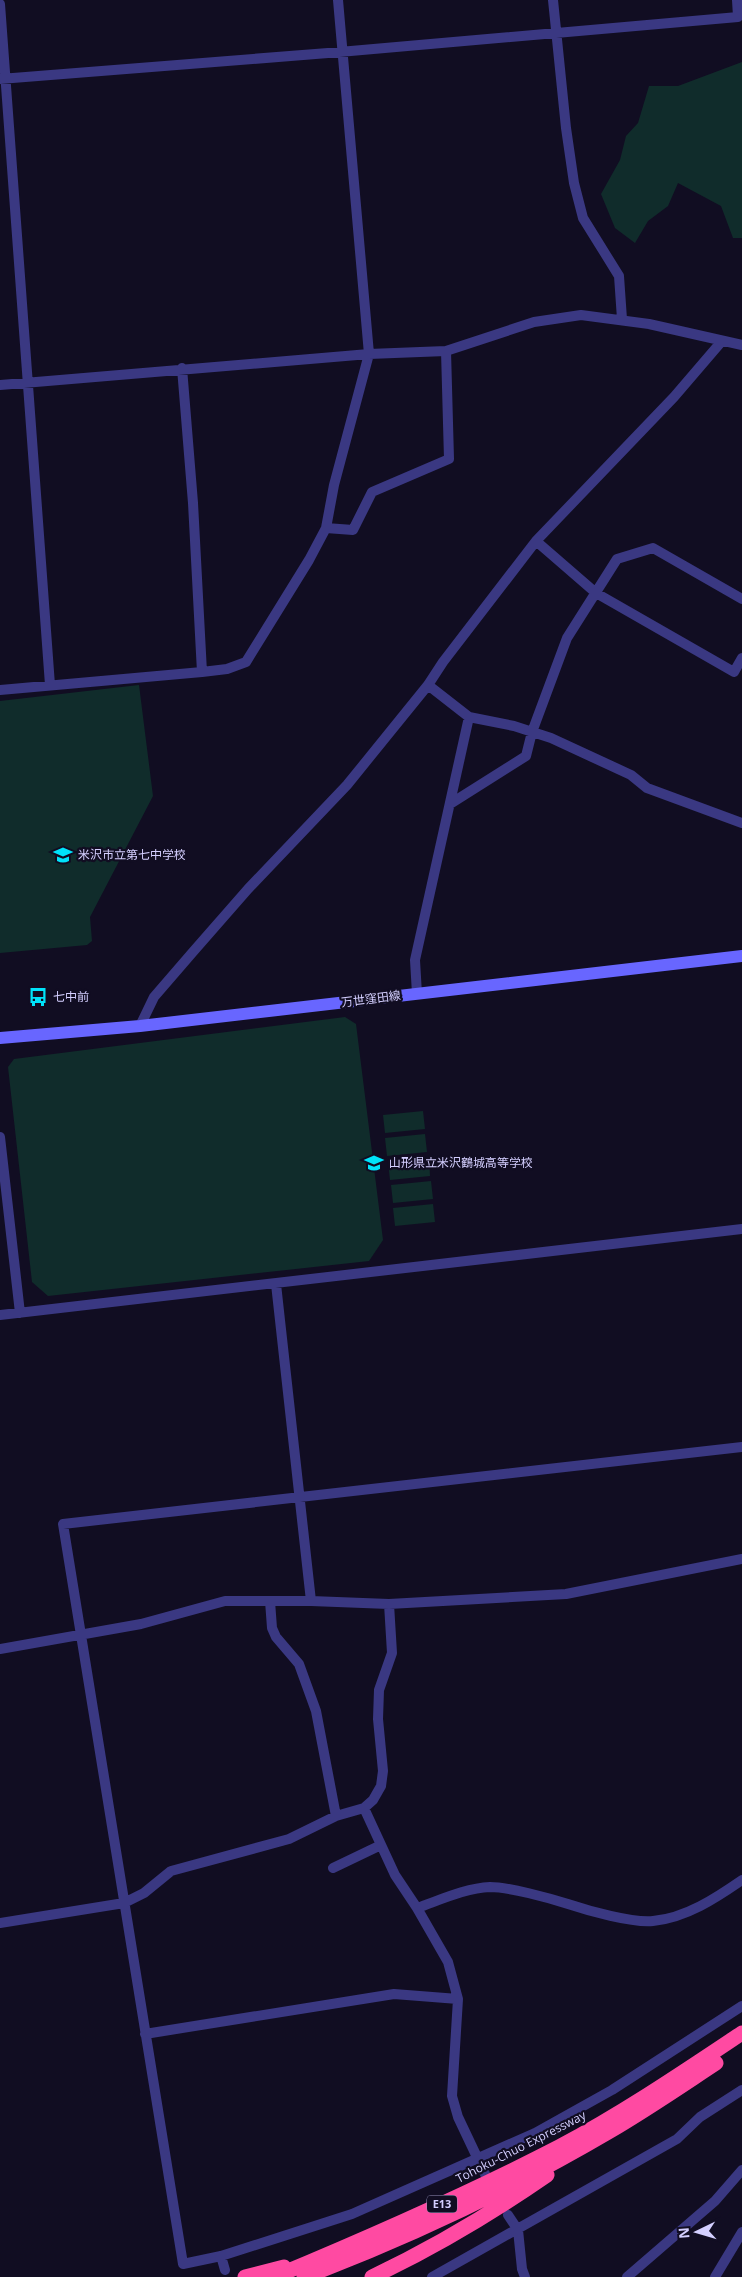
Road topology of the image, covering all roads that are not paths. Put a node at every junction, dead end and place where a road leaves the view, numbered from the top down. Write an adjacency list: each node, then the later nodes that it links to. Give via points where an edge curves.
1 (338, 0): 6 (street)
2 (553, 0): 5 (street)
3 (737, 0): 5 (street, via 738,17)
4 (0, 4): 7 (street)
5 (556, 33): 6 (street); 8 (street, via 574,183 583,218 619,276)
6 (341, 52): 7 (street); 12 (street)
7 (3, 78): 14 (street)
8 (622, 319): 9 (street); 11 (street, via 581,315 534,322)
9 (722, 341): 10 (street); 17 (street, via 674,397)
10 (742, 345)
11 (446, 351): 12 (street); 16 (street, via 449,459 372,492 353,530)
12 (369, 354): 13 (street); 16 (street, via 334,485)
13 (182, 368): 14 (street); 21 (street)
14 (28, 383): 15 (street); 22 (street)
15 (0, 385)
16 (326, 528): 21 (street, via 246,662)
17 (536, 541): 18 (street); 23 (street)
18 (596, 593): 19 (street, via 617,560 653,548); 20 (street, via 734,672); 26 (street, via 567,638)
19 (742, 599)
20 (742, 658)
21 (202, 672): 22 (street)
22 (50, 685): 24 (street)
23 (428, 685): 25 (street); 31 (street, via 347,785 248,889 154,997)
24 (0, 690)
25 (469, 717): 26 (street); 27 (street)
26 (532, 732): 27 (street, via 526,756); 28 (street, via 631,775 647,788)
27 (450, 804): 30 (street, via 414,960)
28 (742, 823)
29 (742, 956): 30 (main road, 万世窪田線)
30 (418, 994): 31 (main road, 万世窪田線)
31 (140, 1026): 32 (main road, 万世窪田線)
32 (0, 1038)
33 (0, 1137): 36 (street)
34 (742, 1229): 35 (street)
35 (276, 1284): 36 (street); 39 (street)
36 (20, 1313): 37 (street)
37 (0, 1315)
38 (742, 1446): 39 (street)
39 (300, 1497): 41 (street); 44 (street, via 63,1524)
40 (742, 1559): 43 (street, via 566,1594)
41 (311, 1600): 42 (street); 43 (street)
42 (270, 1601): 44 (street, via 225,1601 141,1624); 47 (street, via 272,1628 299,1664 316,1711)
43 (389, 1604): 46 (street, via 392,1653 379,1690 383,1771 381,1786)
44 (81, 1636): 45 (street); 51 (street)
45 (0, 1649)
46 (364, 1808): 47 (street); 48 (street)
47 (336, 1816): 51 (street, via 289,1838 171,1871 144,1893)
48 (381, 1845): 49 (street); 52 (street, via 395,1875)
49 (333, 1868)
50 (742, 1880): 52 (street, via 691,1911 653,1921 584,1910 548,1898 490,1887 459,1893)
51 (124, 1903): 53 (street); 56 (street)
52 (417, 1908): 54 (street, via 448,1962)
53 (0, 1923)
54 (458, 1999): 56 (street, via 394,1994); 61 (street, via 452,2096)
55 (742, 2006): 61 (street, via 582,2108)
56 (145, 2034): 67 (street, via 183,2264)
57 (742, 2034): 68 (highway, Tohoku-Chuo Expressway / E13, via 644,2098 559,2147)
58 (742, 2046): 60 (highway, E13)
59 (742, 2090): 65 (street, via 700,2117 676,2139)
60 (610, 2131): 72 (highway, E13, via 447,2215); 73 (highway, via 477,2220)
61 (477, 2159): 63 (street); 67 (street, via 352,2214)
62 (742, 2170): 76 (street, via 714,2200)
63 (485, 2174)
64 (508, 2215): 65 (street)
65 (518, 2230): 74 (street); 75 (street)
66 (742, 2232): 77 (street)
67 (221, 2256): 69 (street)
68 (323, 2256): 70 (highway); 71 (highway, Tohoku-Chuo Expressway / E13)
69 (225, 2270)
70 (245, 2277)
71 (274, 2277)
72 (304, 2277)
73 (372, 2277)
74 (432, 2277)
75 (525, 2277)
76 (627, 2277)
77 (715, 2277)

